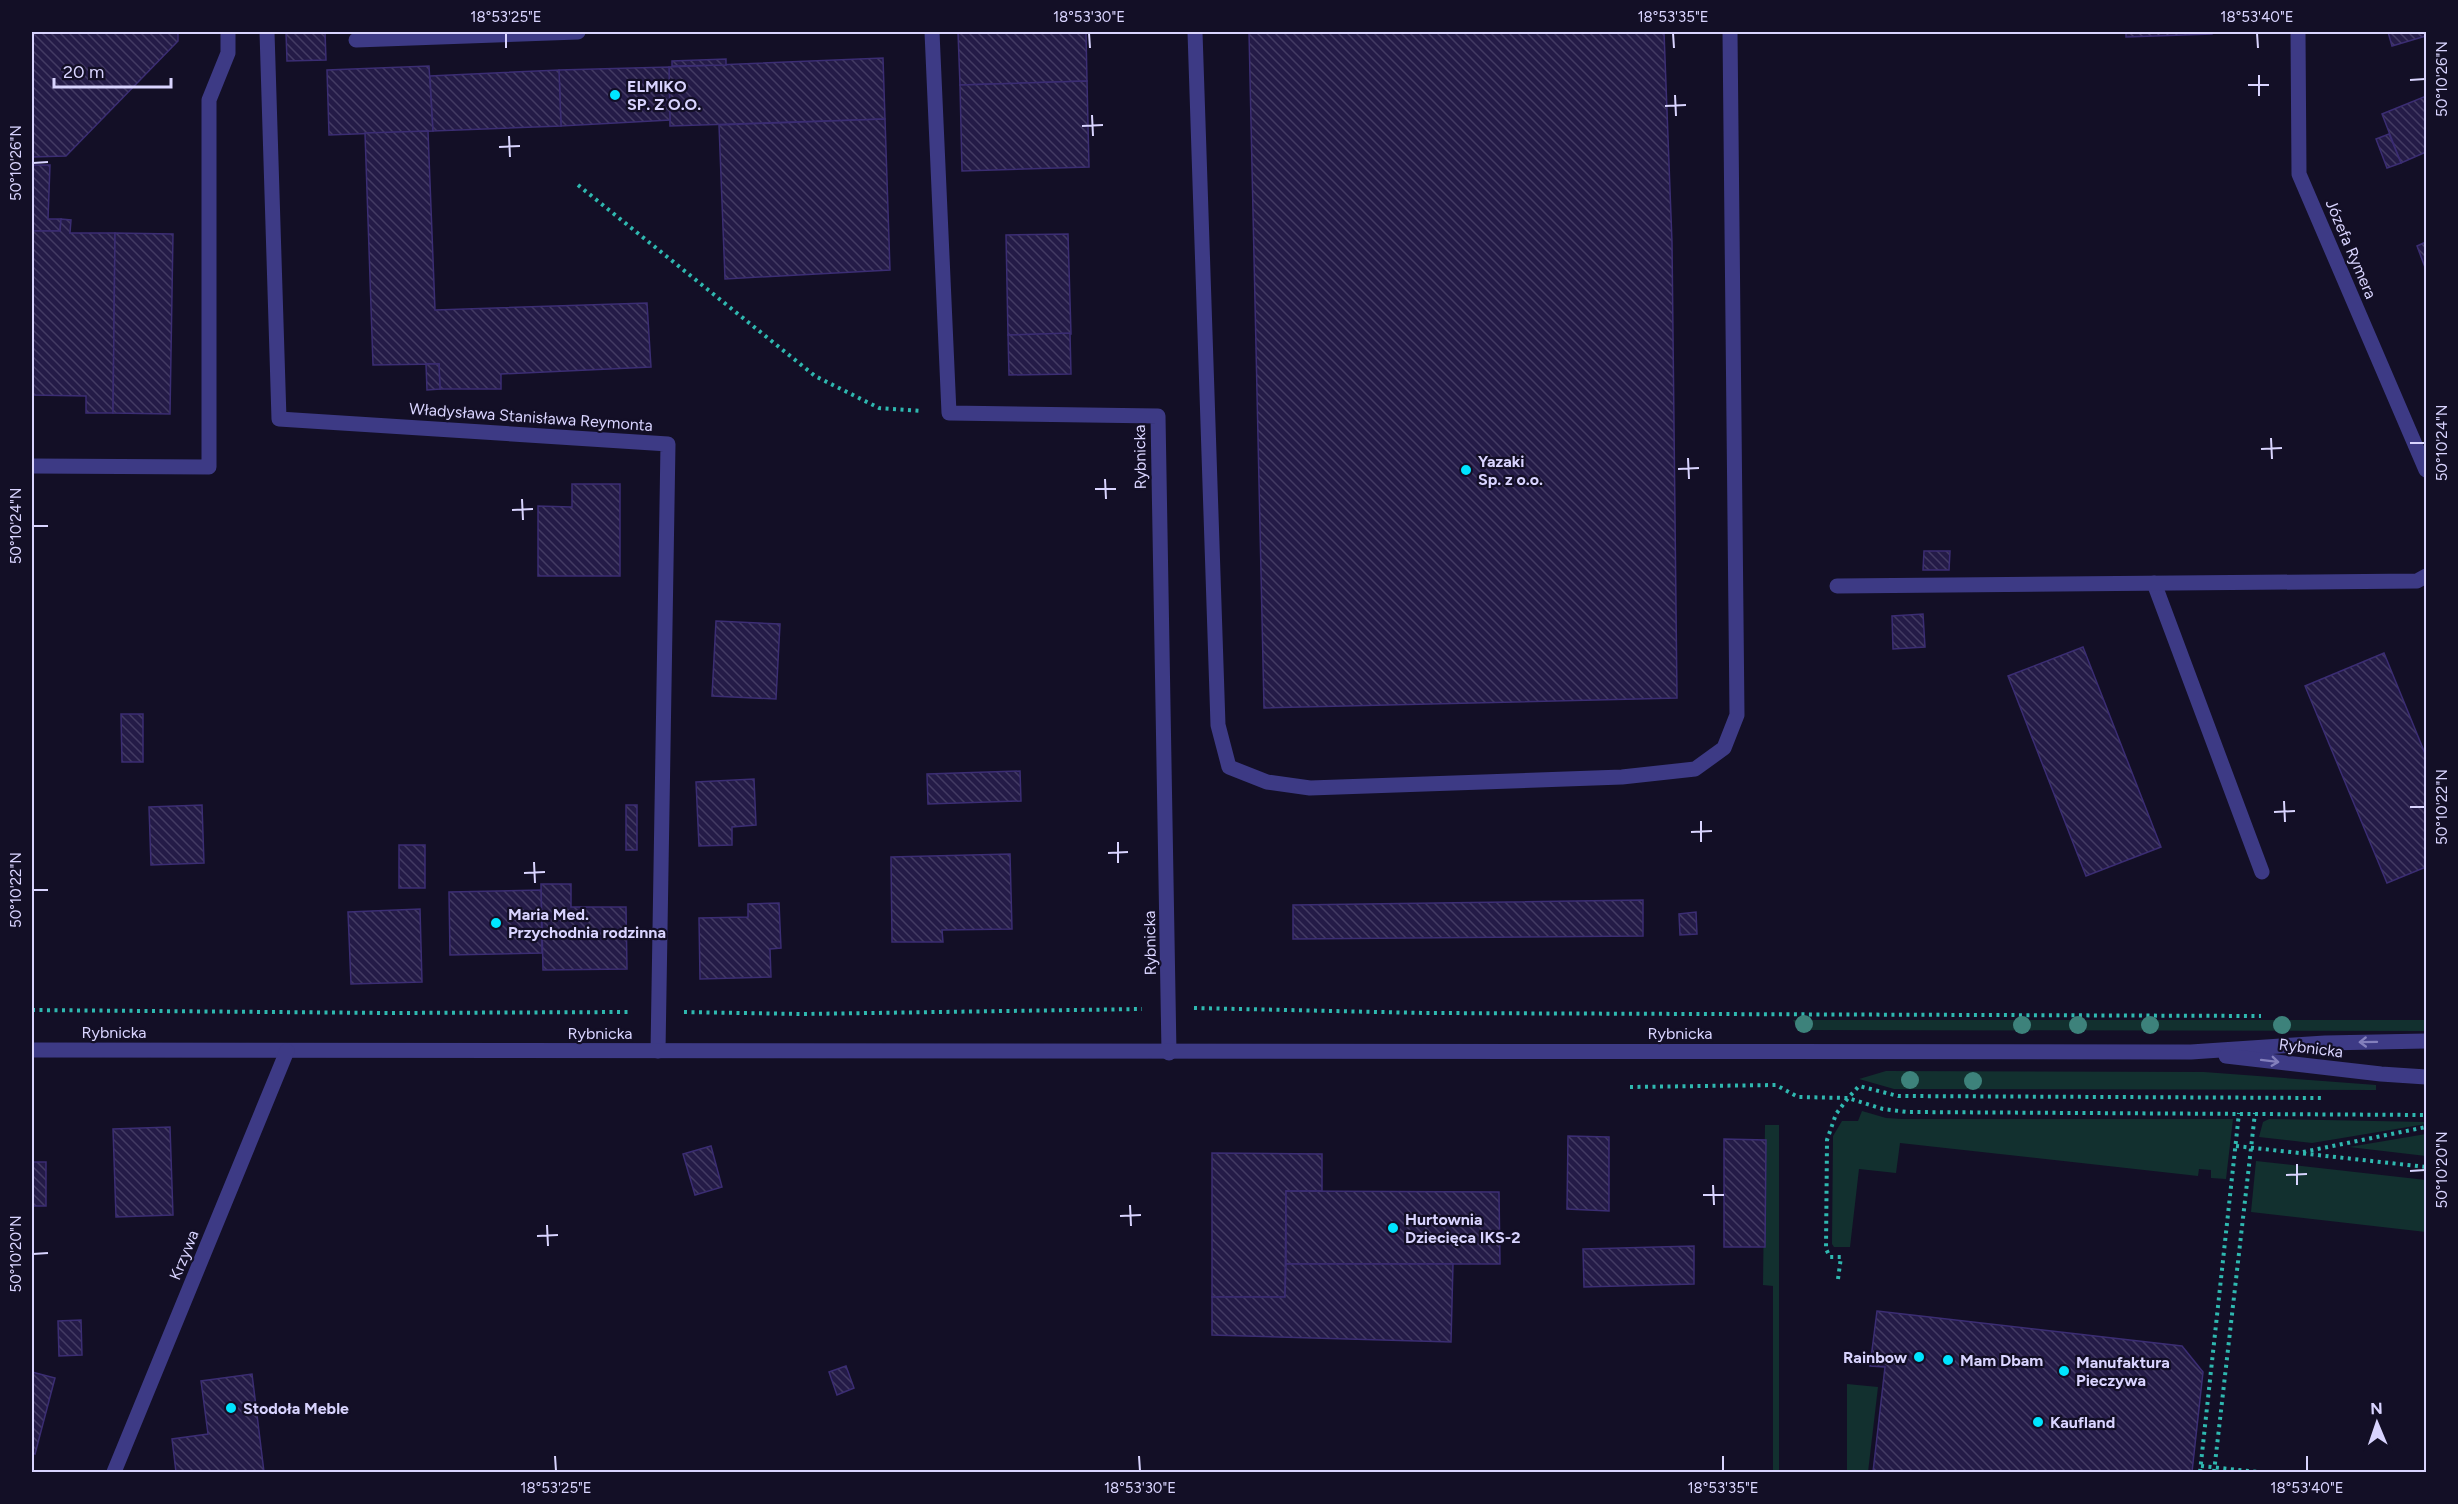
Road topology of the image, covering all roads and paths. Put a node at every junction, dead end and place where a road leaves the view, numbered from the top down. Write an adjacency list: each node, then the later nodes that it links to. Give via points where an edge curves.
1 (228, 32): 11 (street, via 228,53 209,100 209,468)
2 (267, 32): 19 (street, Władysława Stanisława Reymonta, via 279,418 668,444)
3 (578, 32): 8 (street)
4 (932, 32): 10 (street)
5 (1195, 32): 6 (street, via 1218,725 1229,767 1267,782 1310,788 1622,777 1695,769 1724,748 1737,715)
6 (1730, 32)
7 (2298, 32): 12 (street, Józefa Rymera, via 2299,174)
8 (356, 39)
9 (578, 185): 10 (path, via 815,376 879,408)
10 (949, 414): 17 (street, Rybnicka, via 1158,416)
11 (32, 466)
12 (2427, 470)
13 (2427, 576): 14 (street, via 2417,581)
14 (2154, 584): 15 (street); 16 (street)
15 (1837, 586)
16 (2262, 872)
17 (1169, 1007): 19 (path, via 1109,1011); 20 (path, via 1425,1013); 26 (street, Rybnicka)
18 (32, 1010): 19 (path)
19 (658, 1011): 24 (street, Władysława Stanisława Reymonta)
20 (2271, 1016)
21 (2427, 1041): 25 (street, Rybnicka, one-way to 25)
22 (32, 1050): 23 (street, Rybnicka)
23 (287, 1051): 24 (street, Rybnicka); 42 (street, Krzywa)
24 (658, 1051): 26 (street, Rybnicka)
25 (2191, 1052): 26 (street, Rybnicka); 27 (street, Rybnicka, one-way to 27)
26 (1169, 1053)
27 (2427, 1077)
28 (1630, 1087): 29 (path, via 1776,1085 1798,1097)
29 (1848, 1098): 30 (path, via 1859,1086 1898,1096); 31 (path, via 1907,1112); 39 (path, via 1836,1114 1827,1140 1826,1250 1830,1257 1841,1257)
30 (2331, 1098)
31 (2239, 1113): 32 (path); 35 (path)
32 (2255, 1113): 33 (path); 36 (path)
33 (2427, 1116)
34 (2427, 1127): 37 (path)
35 (2236, 1146): 36 (path); 40 (path)
36 (2251, 1147): 37 (path); 41 (path)
37 (2299, 1152): 38 (path)
38 (2427, 1167)
39 (1838, 1278)
40 (2201, 1466): 41 (path); 43 (path)
41 (2215, 1470): 44 (path)
42 (114, 1473)
43 (2200, 1473)
44 (2258, 1473)

